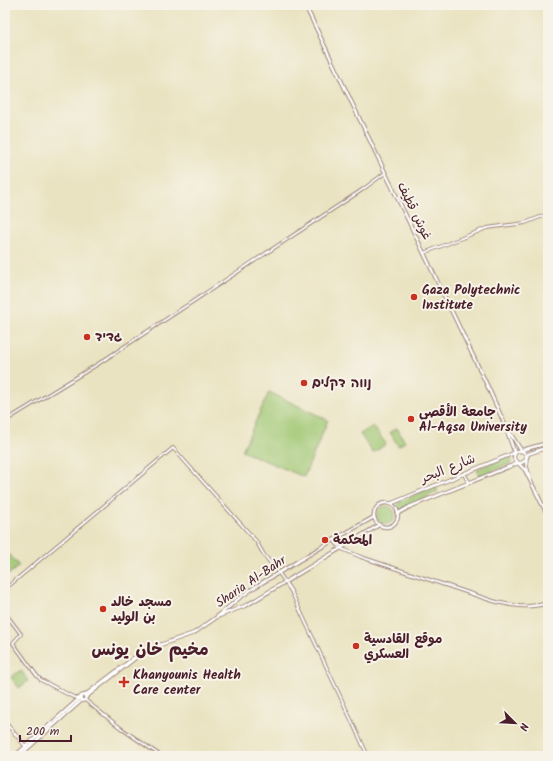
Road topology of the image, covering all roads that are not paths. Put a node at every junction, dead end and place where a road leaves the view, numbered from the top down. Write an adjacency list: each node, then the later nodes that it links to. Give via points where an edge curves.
1 (304, 5): 2 (main road, غوش قطيف)
2 (384, 173): 4 (main road, غوش قطيف); 5 (street, via 98,364)
3 (548, 214): 4 (street, via 525,223 487,228)
4 (423, 253): 6 (main road, غوش قطيف)
5 (5, 421)
6 (505, 425): 9 (main road, غوش قطيف); 10 (main road, غوش قطيف)
7 (548, 443): 9 (main road)
8 (548, 447): 11 (main road, via 530,453)
9 (521, 450): 10 (main road); 11 (main road, via 526,454)
10 (514, 453): 12 (main road, via 514,459); 13 (main road, شارع البحر)
11 (526, 458): 12 (main road, via 522,463); 15 (main road)
12 (518, 463): 14 (main road, شارع البحر); 15 (main road, via 524,468)
13 (464, 474): 14 (main road); 16 (main road, شارع البحر)
14 (469, 482): 17 (main road, شارع البحر)
15 (534, 486): 18 (main road)
16 (390, 504): 17 (main road); 19 (main road, via 380,505 375,510)
17 (398, 514): 20 (main road, via 396,521 390,526)
18 (548, 516)
19 (374, 517): 20 (main road); 21 (main road, Sharia Al-Bahr)
20 (379, 525): 22 (main road, Sharia Al-Bahr)
21 (334, 540): 22 (street); 23 (main road, Sharia Al-Bahr)
22 (340, 548): 24 (main road, Sharia Al-Bahr); 26 (street, via 389,568 493,601 524,607)
23 (280, 573): 24 (street); 25 (street, via 173,448); 28 (main road, Sharia Al-Bahr, via 238,599)
24 (286, 581): 28 (main road, Sharia Al-Bahr, via 241,608); 35 (street)
25 (5, 589)
26 (548, 603)
27 (5, 613): 29 (street, via 21,634 13,643 36,674 73,697)
28 (217, 617): 29 (main road, via 194,633 146,649)
29 (83, 698): 31 (main road); 33 (main road); 34 (street)
30 (5, 722): 31 (street)
31 (26, 747): 32 (main road)
32 (15, 756)
33 (19, 756)
34 (161, 756)
35 (368, 756)

